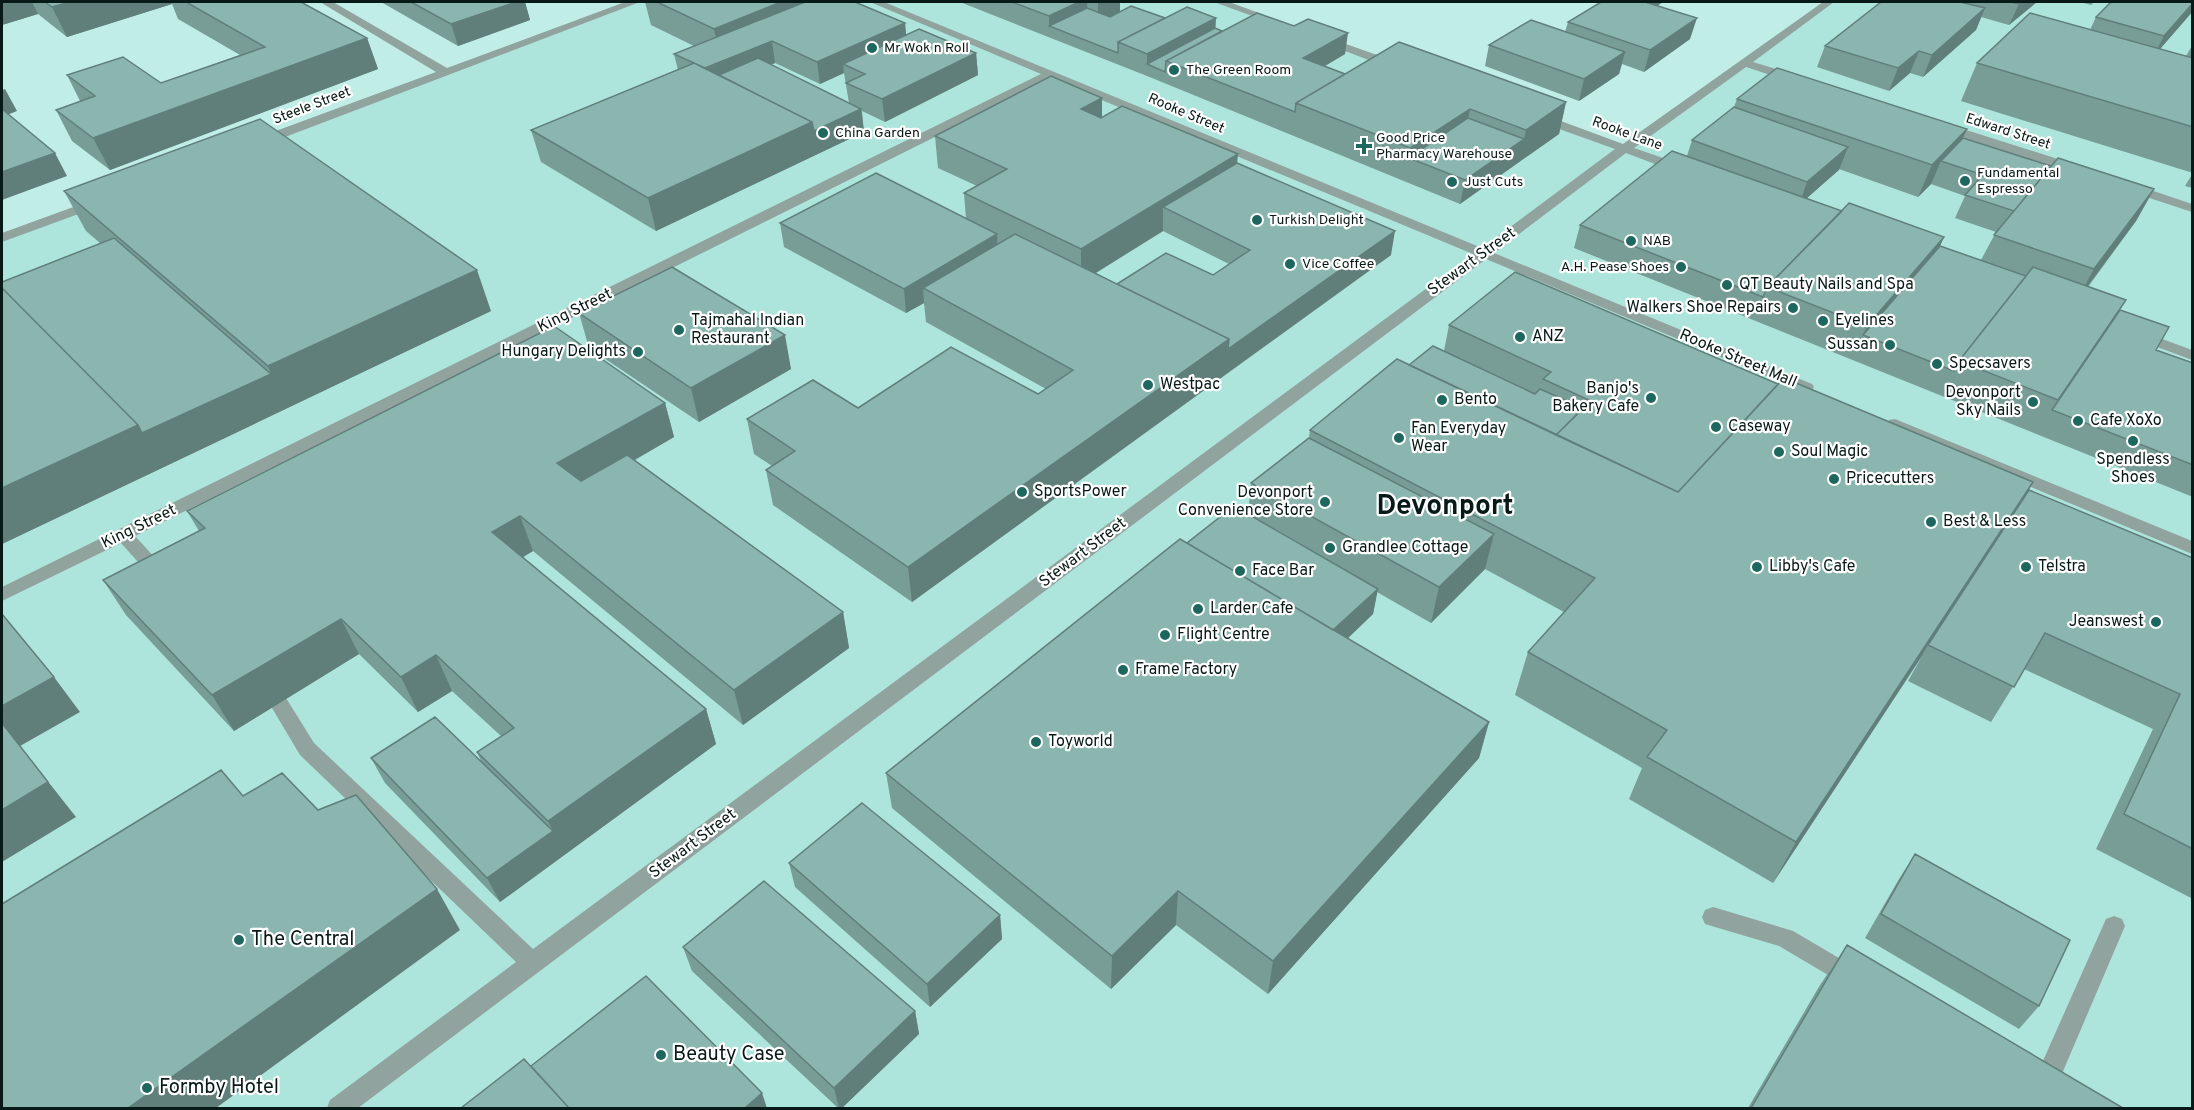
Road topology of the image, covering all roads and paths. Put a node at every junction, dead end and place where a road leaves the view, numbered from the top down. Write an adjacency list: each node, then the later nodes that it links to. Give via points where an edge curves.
1 (326, 2): 10 (street)
2 (634, 2): 10 (street, Steele Street)
3 (876, 2): 11 (street, Rooke Street)
4 (1220, 2): 6 (street)
5 (1829, 2): 8 (street, Stewart Street)
6 (1287, 26)
7 (1310, 34): 9 (street)
8 (1745, 63): 12 (street); 16 (street, Stewart Street)
9 (1410, 71)
10 (445, 72): 15 (street, Steele Street)
11 (1051, 74): 23 (street, Rooke Street); 28 (street, King Street)
12 (1812, 84)
13 (1522, 112): 16 (street, Rooke Lane)
14 (1924, 121): 17 (street, Edward Street)
15 (246, 147)
16 (1624, 149): 18 (street, Rooke Lane); 23 (street, Stewart Street)
17 (2092, 175)
18 (1697, 176)
19 (2114, 182): 21 (street)
20 (106, 200): 22 (street)
21 (2193, 208)
22 (2, 238)
23 (1484, 253): 26 (street, Rooke Street Mall); 35 (street, Stewart Street)
24 (2125, 331): 25 (street)
25 (2193, 355)
26 (1817, 392)
27 (1883, 419): 29 (street)
28 (124, 535): 30 (street); 31 (street, King Street)
29 (2193, 548)
30 (174, 589)
31 (2, 595)
32 (247, 668): 35 (street, via 279,703 307,749)
33 (1713, 917): 36 (street, via 1785,938)
34 (2114, 926): 37 (street)
35 (533, 964): 38 (street, Stewart Street)
36 (1877, 992)
37 (2041, 1096)
38 (339, 1108)

